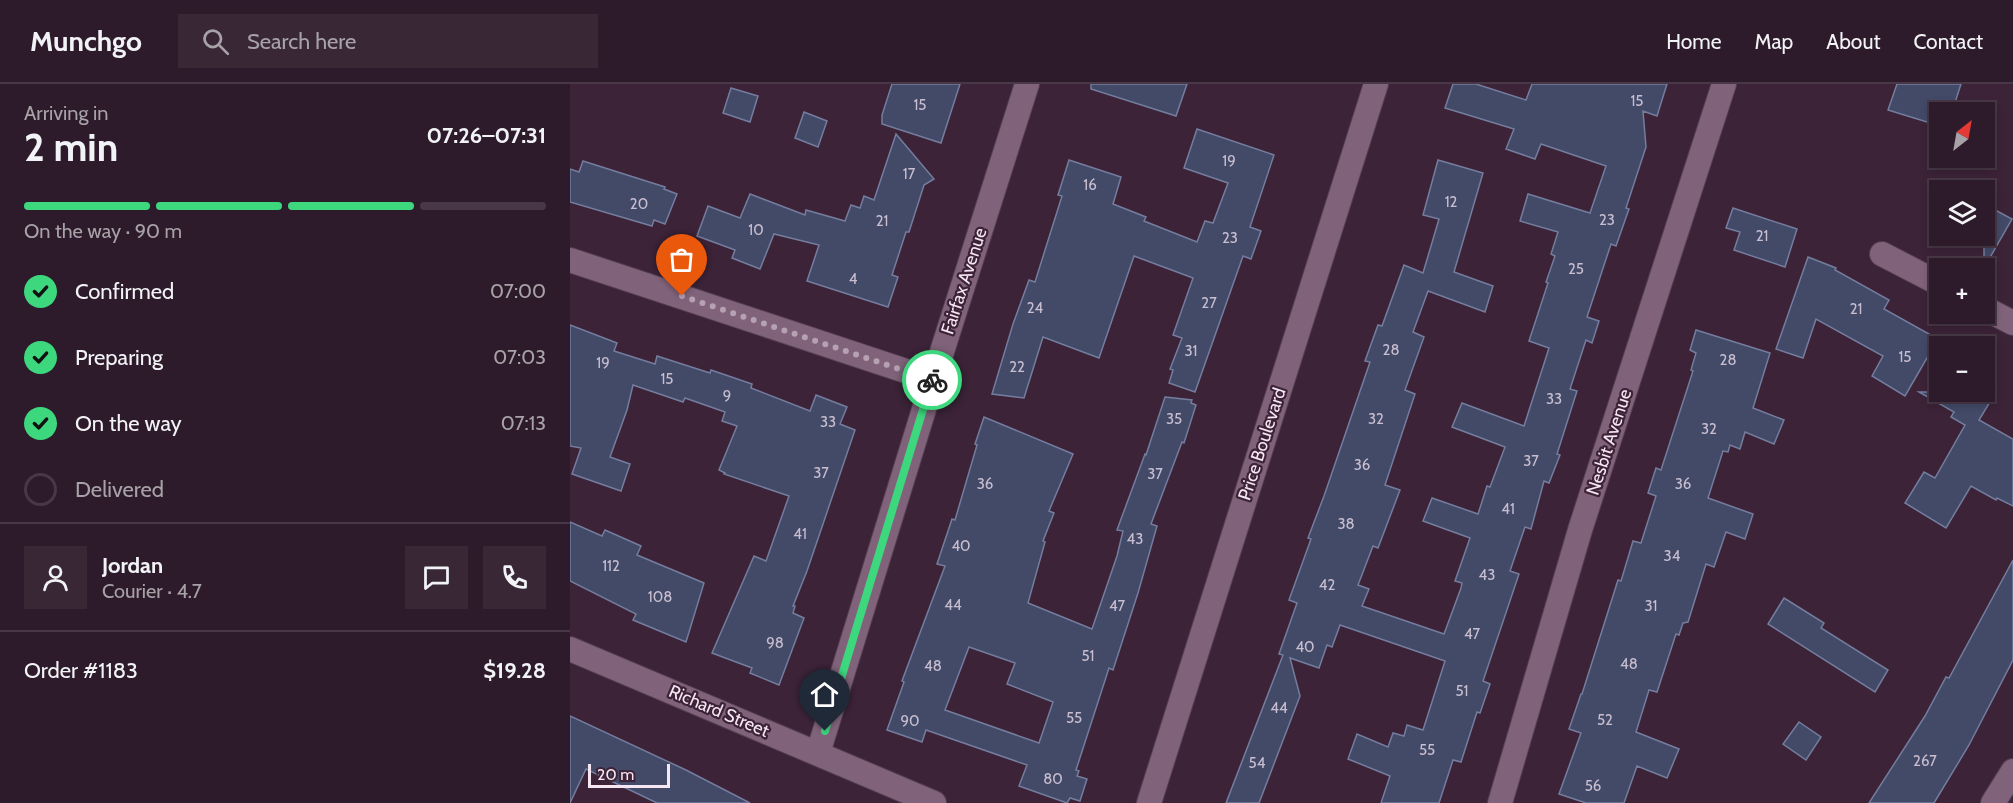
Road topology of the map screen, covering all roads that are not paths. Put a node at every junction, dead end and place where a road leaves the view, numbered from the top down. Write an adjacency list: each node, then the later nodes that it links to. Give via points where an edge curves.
1 (1027, 84): 9 (street, Fairfax Avenue)
2 (1376, 84): 14 (street, Price Boulevard)
3 (1724, 84): 15 (street, Nesbit Avenue, via 1580,530)
4 (1882, 254): 6 (street)
5 (570, 260): 9 (street)
6 (1929, 278)
7 (1995, 313): 8 (street)
8 (2013, 322)
9 (933, 380): 11 (street, Fairfax Avenue)
10 (570, 648): 11 (street, Richard Street)
11 (818, 753): 13 (street, Richard Street)
12 (2013, 771): 16 (street)
13 (934, 803)
14 (1149, 803)
15 (1500, 803)
16 (1993, 803)

